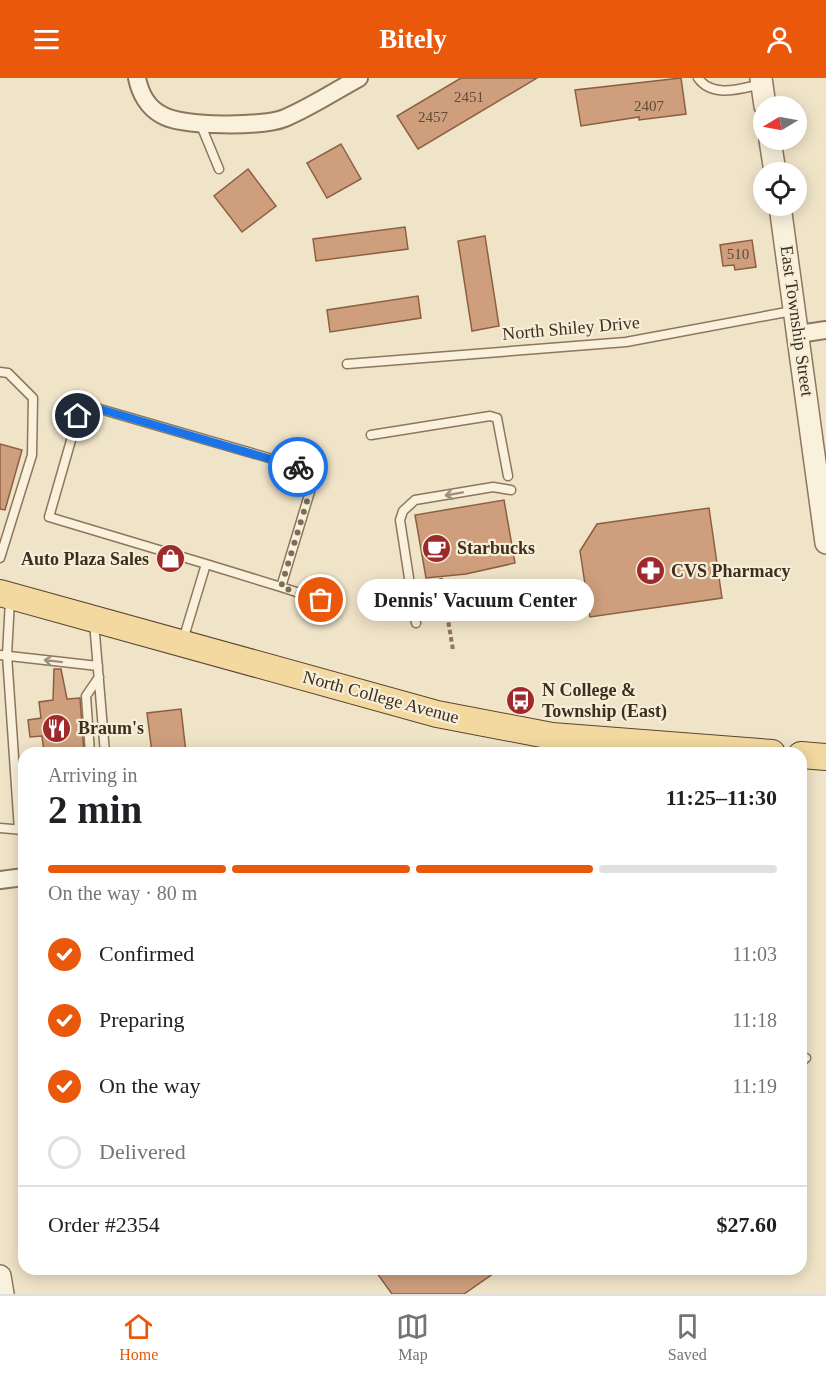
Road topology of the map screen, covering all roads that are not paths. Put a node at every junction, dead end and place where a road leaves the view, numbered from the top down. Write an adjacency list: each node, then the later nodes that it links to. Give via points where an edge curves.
1 (137, 78): 6 (street, via 148,104 163,116)
2 (359, 78): 6 (street, via 269,123)
3 (698, 78): 4 (lane, via 712,89 726,91)
4 (762, 81): 5 (street)
5 (764, 96)
6 (200, 123): 7 (lane)
7 (219, 169)
8 (782, 216): 9 (street, East Township Street)
9 (796, 310): 11 (street, East Township Street); 12 (lane, North Shiley Drive, via 626,342)
10 (826, 330): 11 (street)
11 (799, 334): 17 (street, East Township Street)
12 (347, 364)
13 (0, 372): 19 (lane, via 8,373 33,398 32,455)
14 (371, 435): 15 (lane, via 497,418)
15 (508, 476)
16 (511, 490): 26 (lane, one-way to 26, via 493,487 415,500 403,511 400,520)
17 (824, 511): 18 (street, East Township Street)
18 (826, 543)
19 (1, 546): 20 (lane)
20 (0, 558)
21 (206, 564): 22 (lane); 22 (lane, via 49,517 78,416 93,407 307,469 312,485); 27 (lane)
22 (281, 587): 24 (lane)
23 (5, 595): 25 (main road, North College Avenue); 28 (lane)
24 (321, 600)
25 (94, 619): 27 (main road, North College Avenue); 29 (lane)
26 (416, 623)
27 (182, 643): 33 (main road, North College Avenue, via 437,714 552,736)
28 (3, 655): 29 (lane, one-way to 28); 36 (lane)
29 (98, 666): 30 (lane)
30 (99, 677): 31 (lane, via 86,696); 32 (lane)
31 (90, 747)
32 (105, 747)
33 (694, 747)
34 (807, 755): 35 (main road)
35 (826, 757)
36 (18, 793)
37 (0, 828): 38 (lane)
38 (18, 830)
39 (18, 878): 40 (street)
40 (0, 880)

